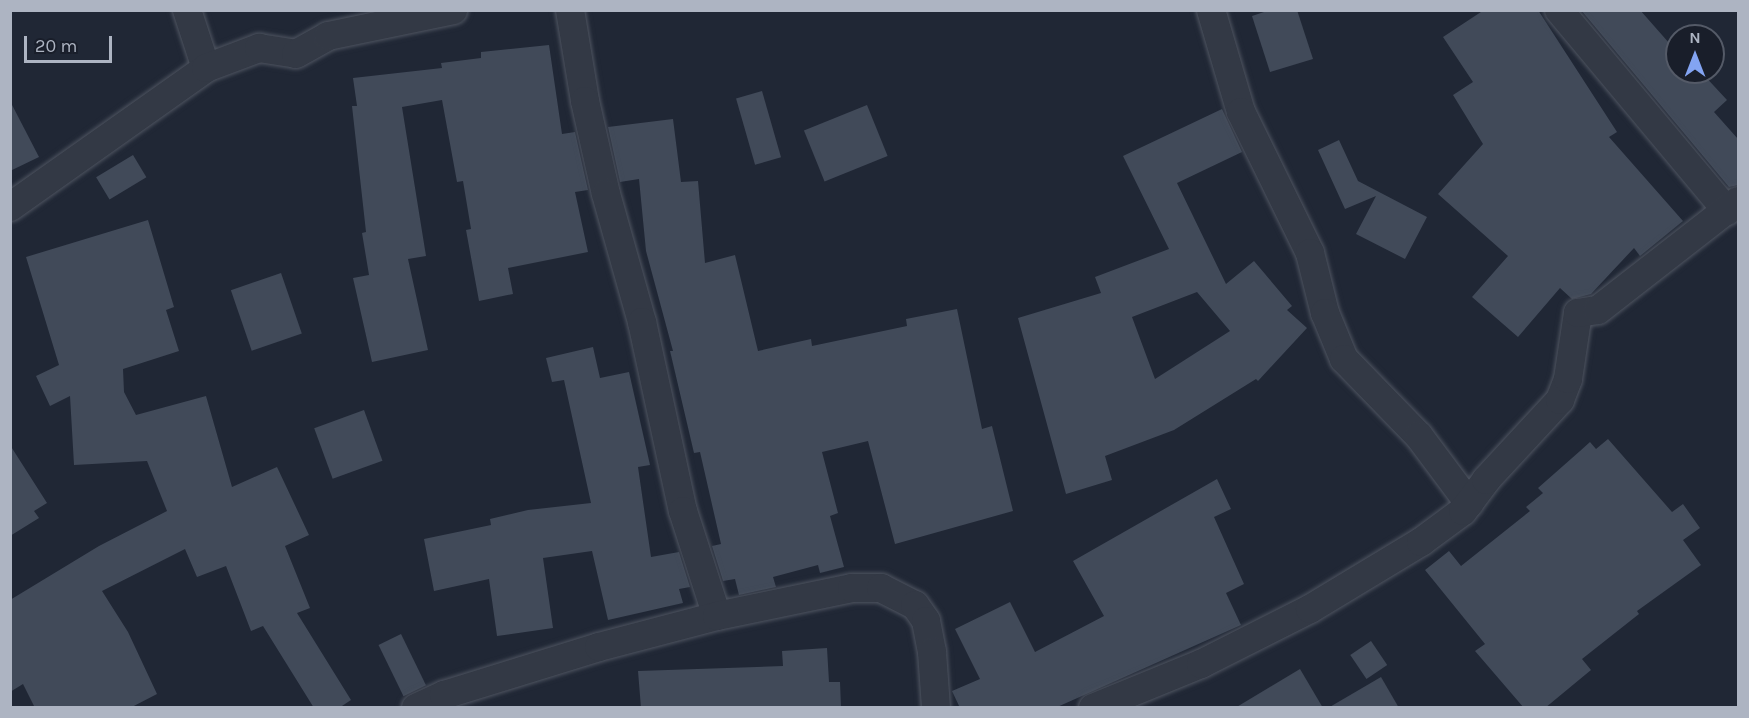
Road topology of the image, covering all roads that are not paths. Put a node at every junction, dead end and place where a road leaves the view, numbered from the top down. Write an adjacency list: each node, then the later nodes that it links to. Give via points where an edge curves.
1 (187, 10): 6 (street)
2 (453, 10): 6 (street, via 328,36 296,54 259,48)
3 (570, 10): 10 (street, via 606,194 642,322 683,511)
4 (1211, 10): 9 (street, via 1241,112 1310,253 1325,313 1344,359 1419,436)
5 (1559, 10): 7 (street)
6 (206, 68): 8 (street)
7 (1733, 206): 9 (street, via 1598,310 1578,313 1568,379 1560,400)
8 (10, 207)
9 (1469, 503): 13 (street, via 1421,542 1310,609 1201,664)
10 (717, 616): 11 (street, via 599,646 444,695); 12 (street, via 852,588 881,588 915,605 926,621)
11 (416, 708)
12 (936, 708)
13 (1093, 708)

